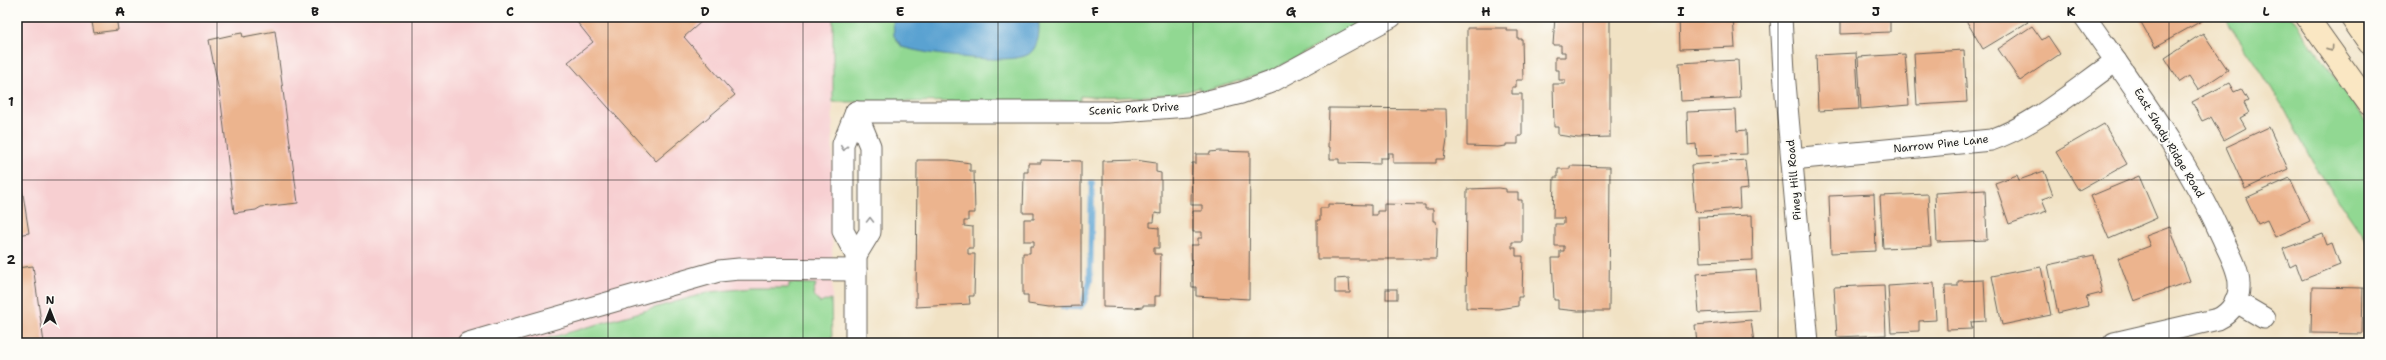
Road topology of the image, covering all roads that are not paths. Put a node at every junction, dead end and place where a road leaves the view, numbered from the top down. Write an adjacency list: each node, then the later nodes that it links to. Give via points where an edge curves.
1 (1391, 17): 10 (street, Scenic Park Drive, via 1271,82 1242,93 1188,106 1114,112 856,112 870,146 870,232)
2 (1781, 17): 9 (street, Piney Hill Road)
3 (2085, 17): 7 (street, East Shady Ridge Road)
4 (2308, 17): 8 (main road, one-way to 8)
5 (2351, 17): 6 (main road)
6 (2369, 43)
7 (2116, 61): 9 (street, Narrow Pine Lane, via 2032,121 1991,140); 11 (street, East Shady Ridge Road, via 2171,141 2208,208 2239,279)
8 (2369, 104)
9 (1792, 159): 15 (street, Piney Hill Road)
10 (856, 262): 13 (street, via 719,271); 14 (street)
11 (2235, 301): 12 (street); 16 (street, via 2226,315 2214,321)
12 (2264, 318)
13 (468, 343)
14 (856, 343)
15 (1808, 343)
16 (2114, 343)

